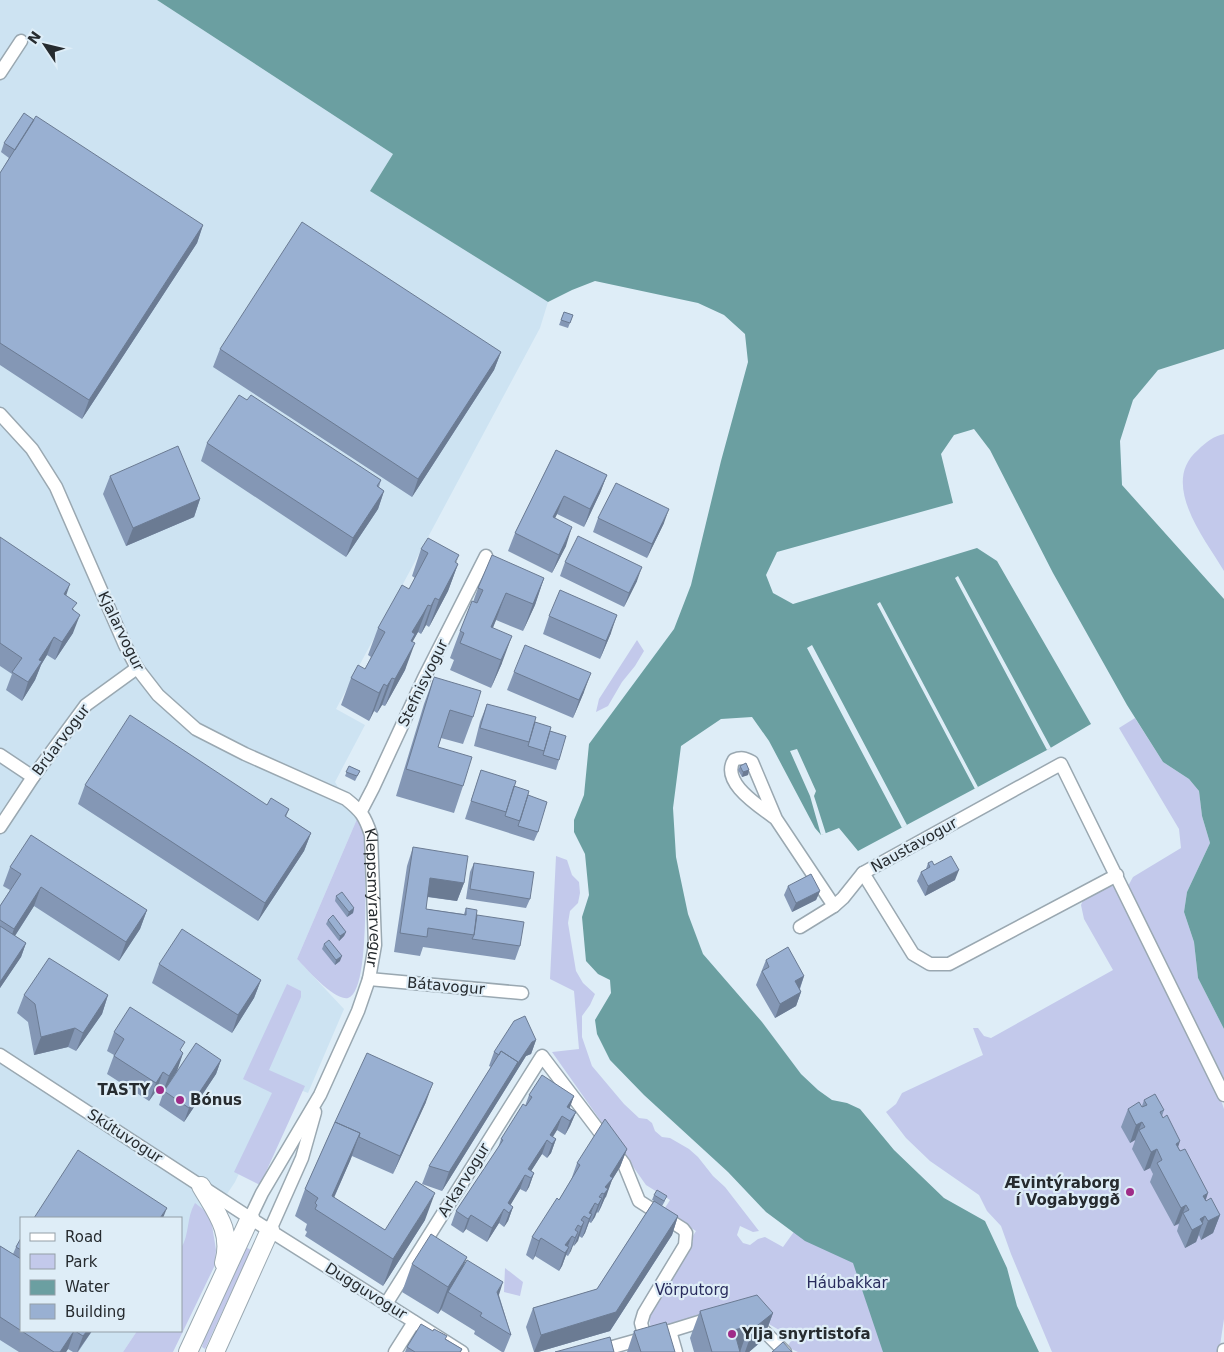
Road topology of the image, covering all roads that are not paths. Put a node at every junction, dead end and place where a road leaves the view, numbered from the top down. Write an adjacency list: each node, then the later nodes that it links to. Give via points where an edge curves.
1 (22, 41): 2 (street)
2 (0, 73)
3 (0, 414): 5 (street, Kjalarvogur, via 32,449 56,486 124,645)
4 (486, 556): 8 (street, Stefnisvogur)
5 (137, 668): 7 (street, Brúarvogur, via 86,705); 8 (street, Kjalarvogur, via 158,695 196,729 346,799)
6 (0, 755): 7 (street)
7 (33, 776): 10 (street, Brúarvogur)
8 (361, 810): 15 (street, Kleppsmýrarvegur, via 371,835 375,945)
9 (776, 819): 9 (street, via 752,762 740,757 734,760 731,769 739,789); 13 (street)
10 (0, 827)
11 (863, 873): 12 (street, Naustavogur, via 913,954 930,964 949,964); 12 (street, Naustavogur, via 1061,764); 13 (street)
12 (1117, 875): 19 (street, Naustavogur)
13 (834, 906): 14 (street)
14 (800, 927)
15 (370, 979): 16 (street, Bátavogur); 18 (street, Kleppsmýrarvegur)
16 (522, 993)
17 (0, 1055): 20 (street, Skútuvogur)
18 (320, 1095): 21 (street, Kleppsmýrarvegur); 22 (street, Kleppsmýrarvegur, via 302,1158)
19 (1224, 1095)
20 (201, 1186): 21 (street, Skútuvogur); 23 (street, via 225,1232 226,1255)
21 (250, 1218): 22 (street, Dugguvogur); 23 (street, Kleppsmýrarvegur)
22 (270, 1230): 24 (street, Dugguvogur); 31 (street, Kleppsmýrarvegur)
23 (217, 1288): 30 (street, Kleppsmýrarvegur)
24 (386, 1304): 27 (street, Dugguvogur); 29 (street, Arkarvogur, via 542,1056 624,1164 639,1201 686,1233 685,1245 644,1313 641,1323)
25 (746, 1313): 36 (street)
26 (726, 1314): 28 (street)
27 (414, 1322): 32 (street); 33 (street, Dugguvogur)
28 (670, 1331): 29 (street); 35 (street)
29 (645, 1338): 34 (street)
30 (188, 1352)
31 (215, 1352)
32 (396, 1352)
33 (462, 1352)
34 (595, 1352)
35 (676, 1352)
36 (784, 1352)

